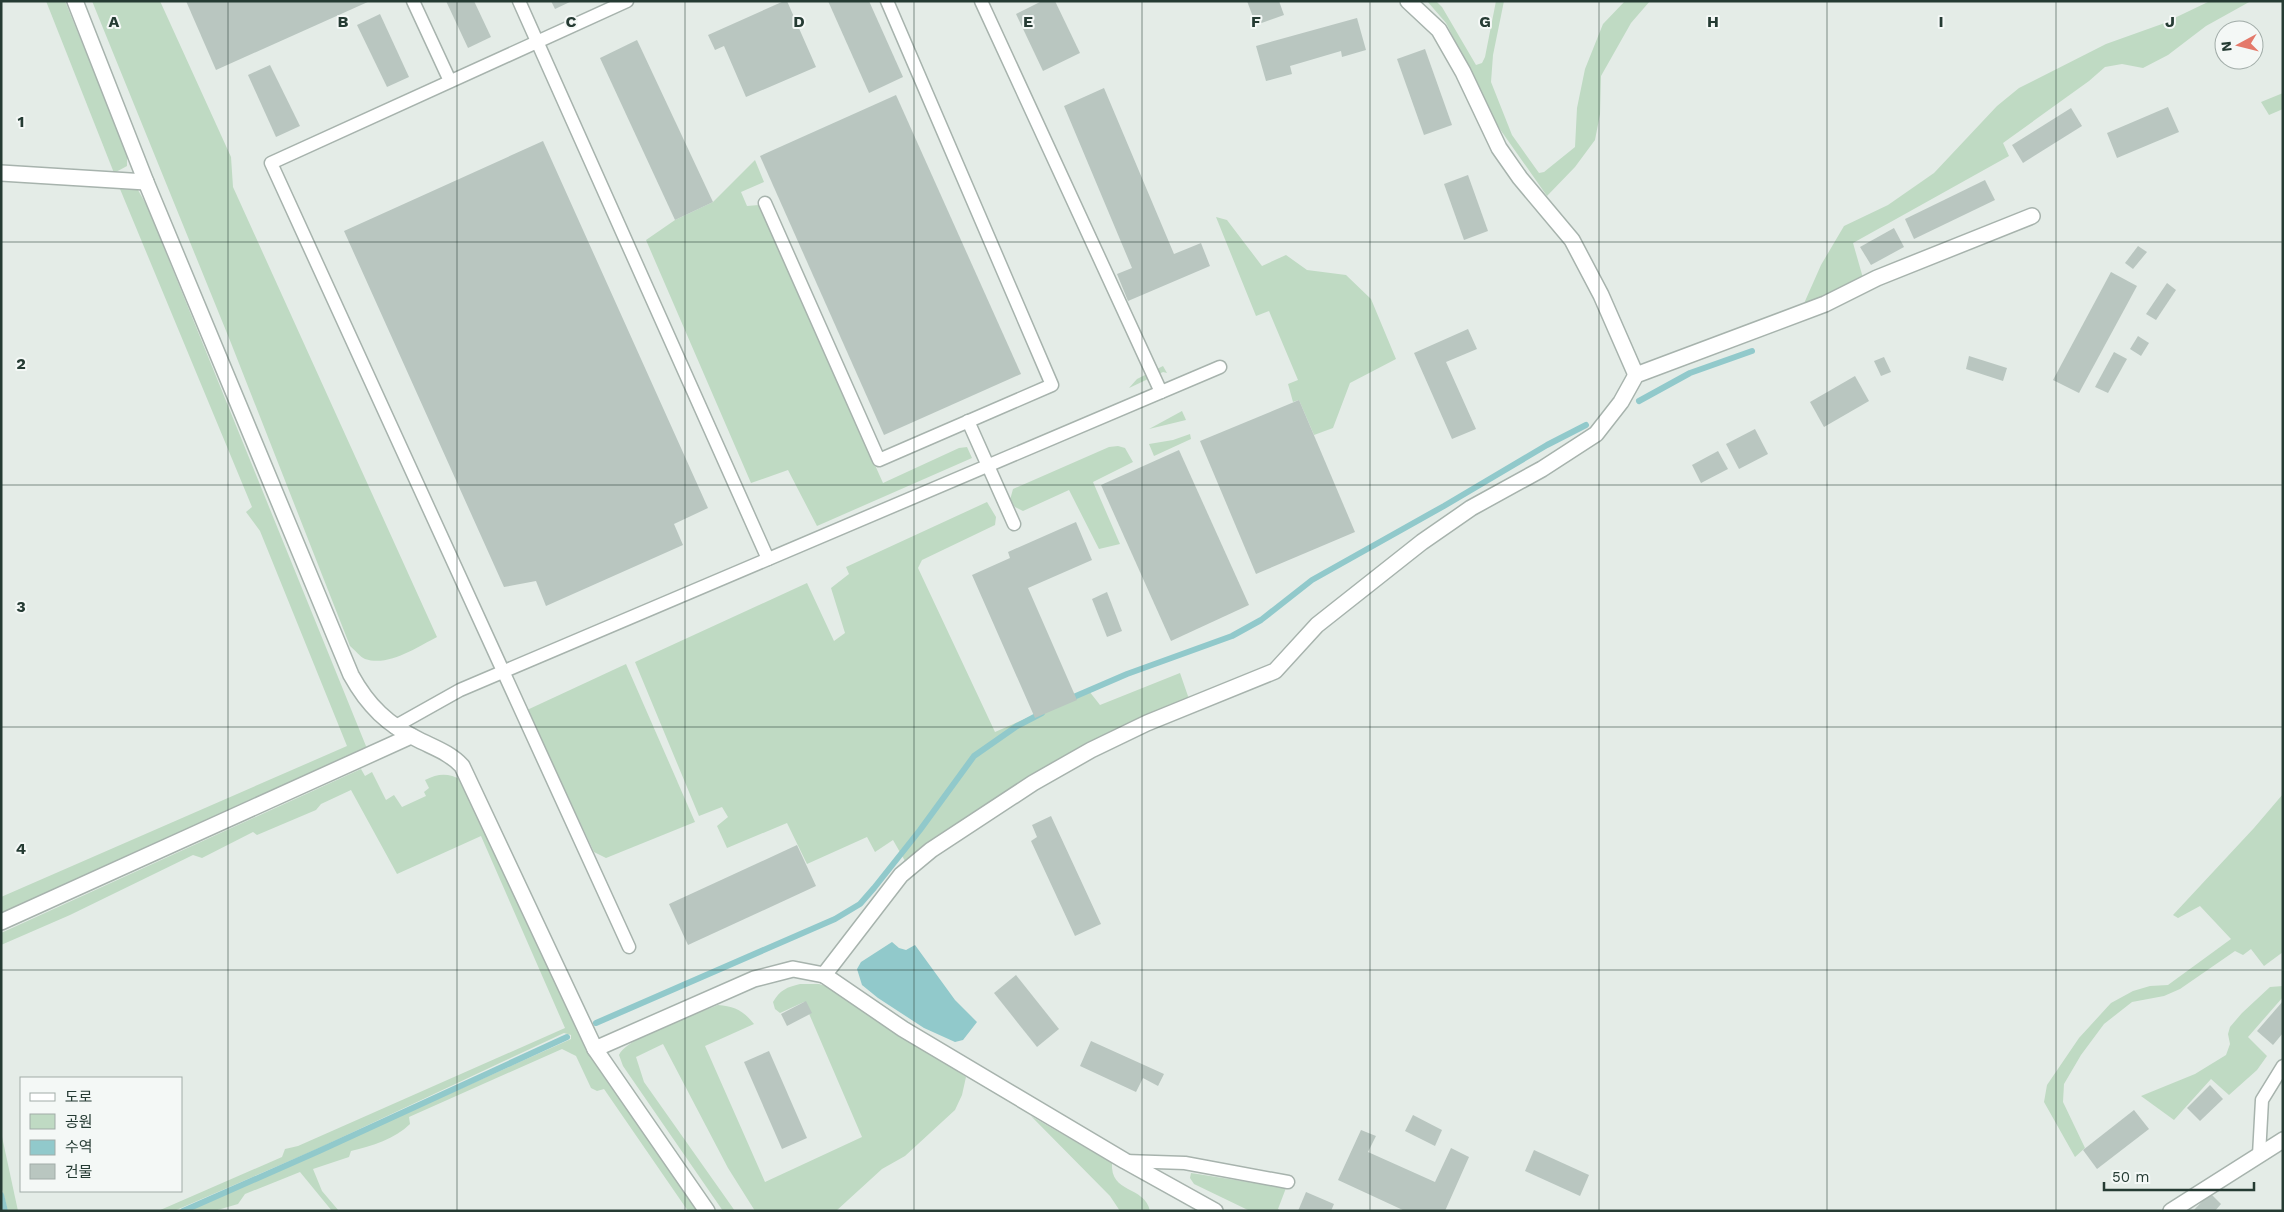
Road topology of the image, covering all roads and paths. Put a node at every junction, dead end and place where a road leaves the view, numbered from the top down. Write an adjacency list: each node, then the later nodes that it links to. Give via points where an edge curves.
1 (75, 1): 11 (street)
2 (413, 1): 9 (lane)
3 (519, 1): 8 (lane)
4 (627, 1): 8 (lane)
5 (887, 1): 17 (lane, via 1052,385)
6 (981, 1): 16 (lane)
7 (1408, 1): 15 (street, via 1439,30 1499,148 1572,240 1601,295)
8 (537, 42): 9 (lane); 20 (lane)
9 (450, 81): 21 (lane, via 272,163)
10 (1, 173): 11 (street)
11 (146, 182): 22 (street, via 351,675 374,709)
12 (765, 203): 17 (lane, via 879,460)
13 (2032, 216): 15 (street, via 1877,278 1825,304)
14 (1220, 367): 16 (lane)
15 (1636, 375): 26 (street, via 1621,402 1596,434 1542,469 1471,508 1422,542 1317,625 1276,671 1147,722 1091,750 1033,783 930,850 901,875)
16 (1162, 392): 18 (lane)
17 (968, 421): 18 (lane)
18 (988, 466): 19 (lane); 20 (lane)
19 (1014, 524)
20 (768, 559): 21 (lane)
21 (504, 672): 22 (lane, via 460,690); 25 (lane)
22 (394, 727): 23 (street)
23 (410, 736): 24 (street); 27 (street, via 452,756 462,766)
24 (1, 922)
25 (629, 947)
26 (824, 975): 27 (street, via 793,968 754,979); 31 (street, via 903,1029)
27 (595, 1049): 33 (street)
28 (2283, 1066): 30 (lane, via 2262,1100)
29 (2283, 1140): 30 (street)
30 (2259, 1155): 35 (street)
31 (1125, 1161): 32 (lane, via 1185,1163); 34 (street)
32 (1288, 1182)
33 (707, 1211)
34 (1215, 1211)
35 (2171, 1211)

